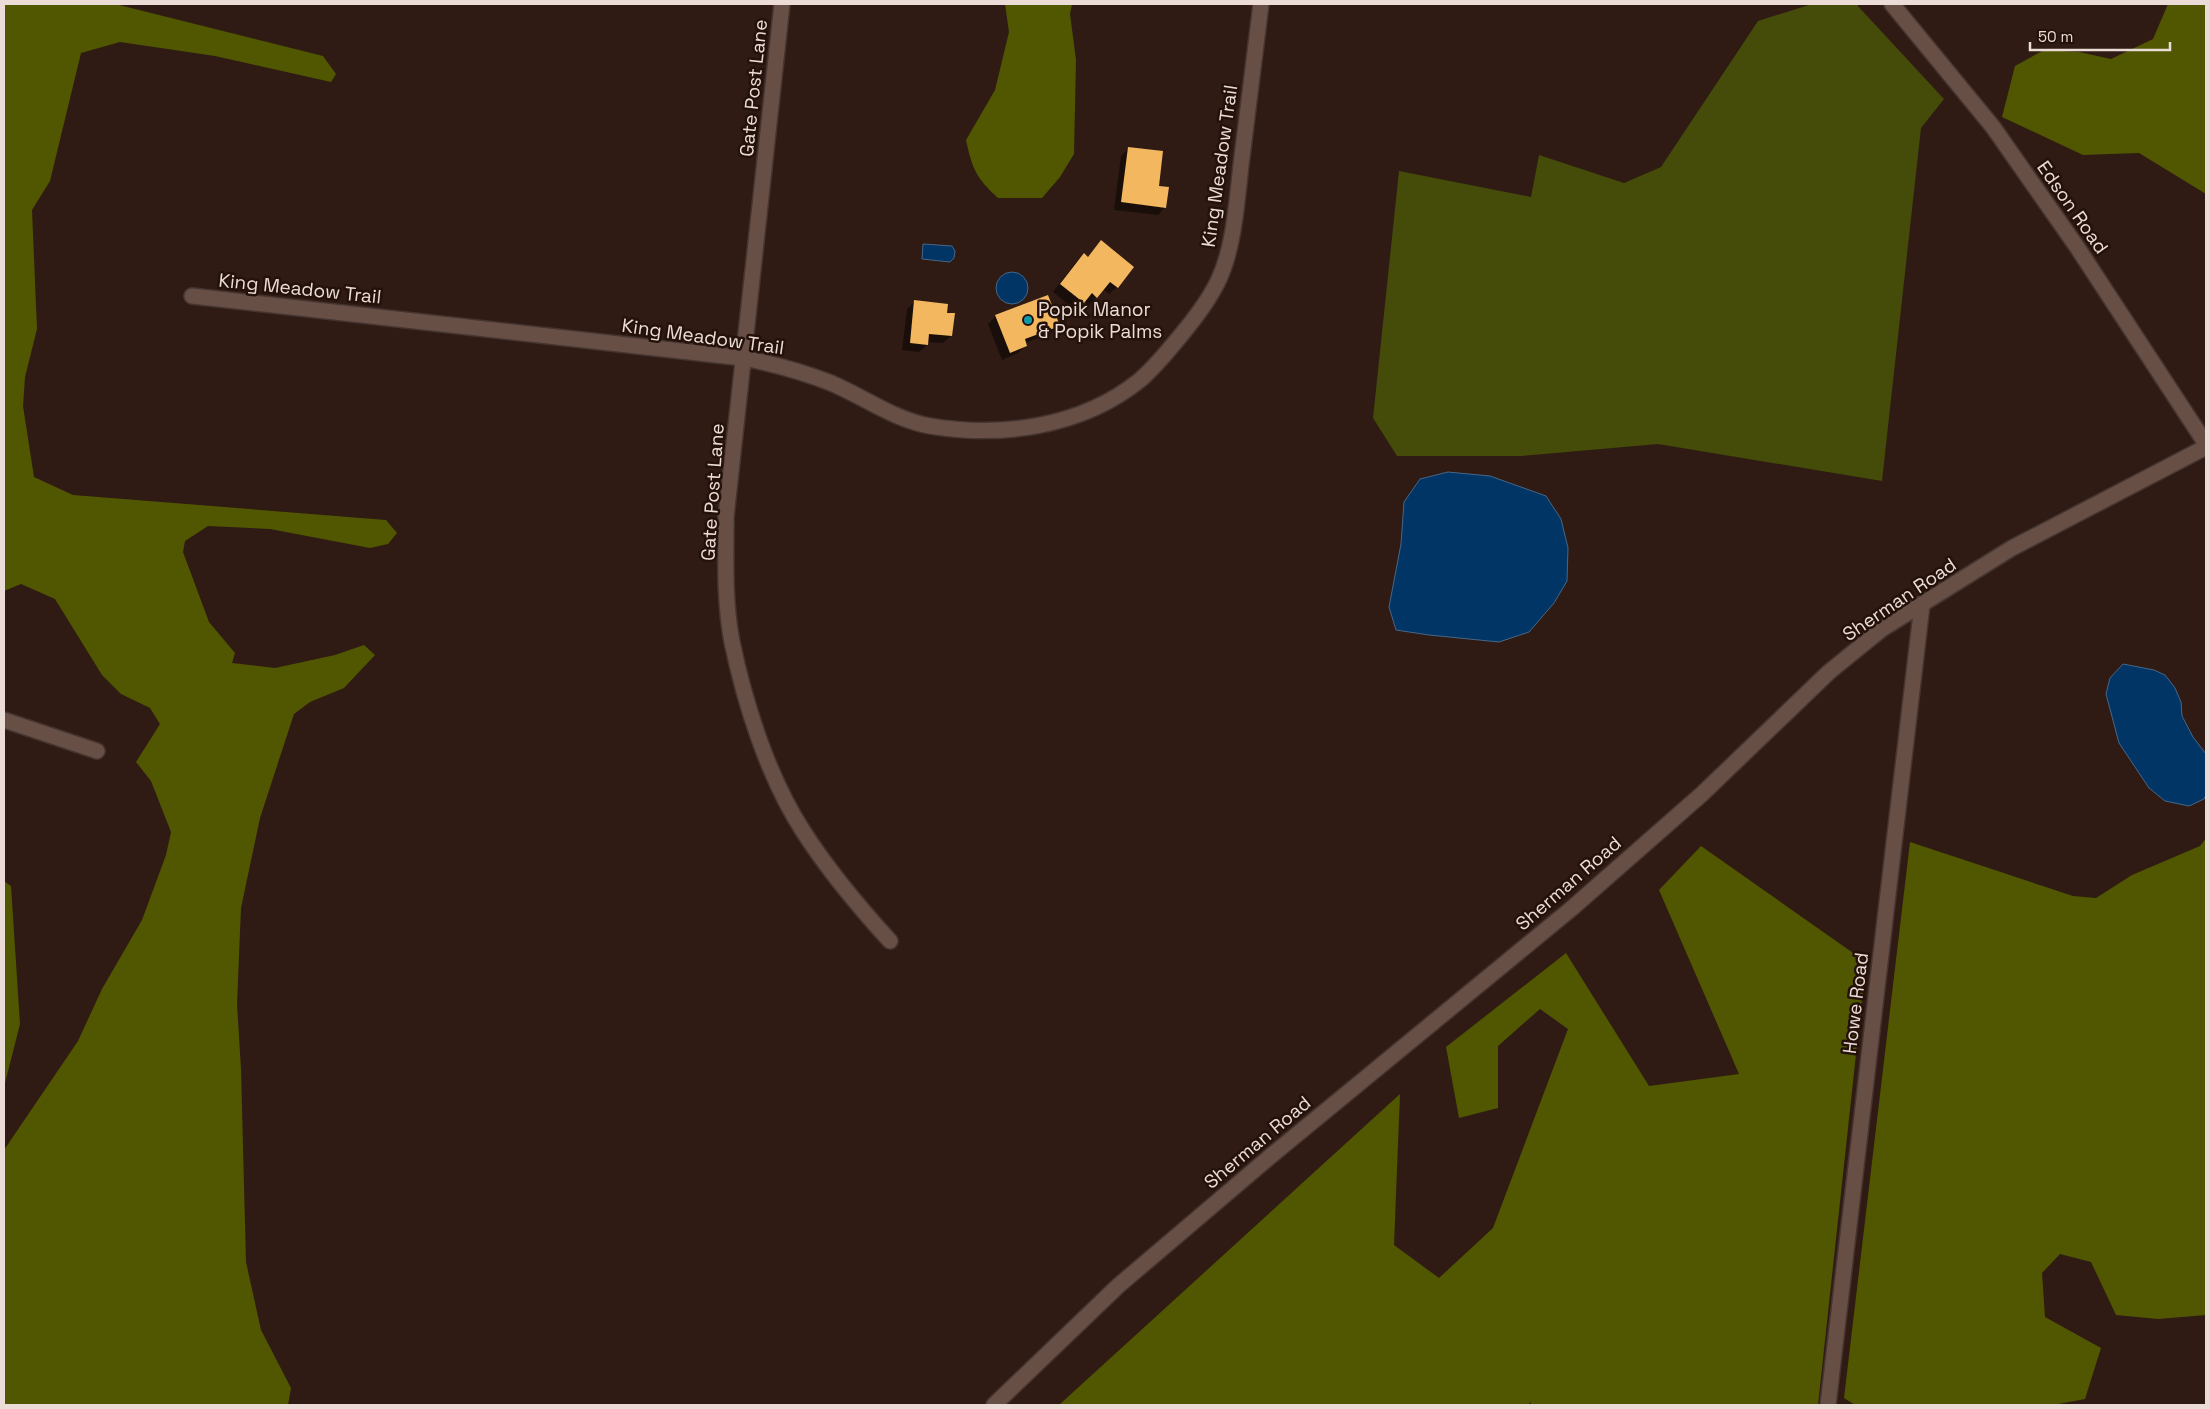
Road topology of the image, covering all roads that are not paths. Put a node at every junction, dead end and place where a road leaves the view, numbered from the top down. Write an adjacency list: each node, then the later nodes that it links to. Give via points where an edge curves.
1 (782, 4): 5 (street, Gate Post Lane)
2 (1261, 4): 5 (street, King Meadow Trail, via 1234,229 1220,278 1172,347 1140,379 1113,398 1080,415 1033,426 998,430 929,426 806,374)
3 (1892, 4): 6 (street, Edson Road, via 1998,135 2077,247)
4 (192, 296): 5 (street, King Meadow Trail)
5 (743, 358): 10 (street, Gate Post Lane, via 726,517 726,583 732,641 755,725 784,798 802,830 851,898)
6 (2206, 445): 7 (street, Sherman Road, via 2012,548)
7 (1922, 605): 11 (street, Sherman Road, via 1882,629 1829,672 1702,794 1571,909 1118,1286); 12 (street, Howe Road)
8 (4, 720): 9 (street)
9 (97, 751)
10 (890, 941)
11 (994, 1405)
12 (1828, 1405)

